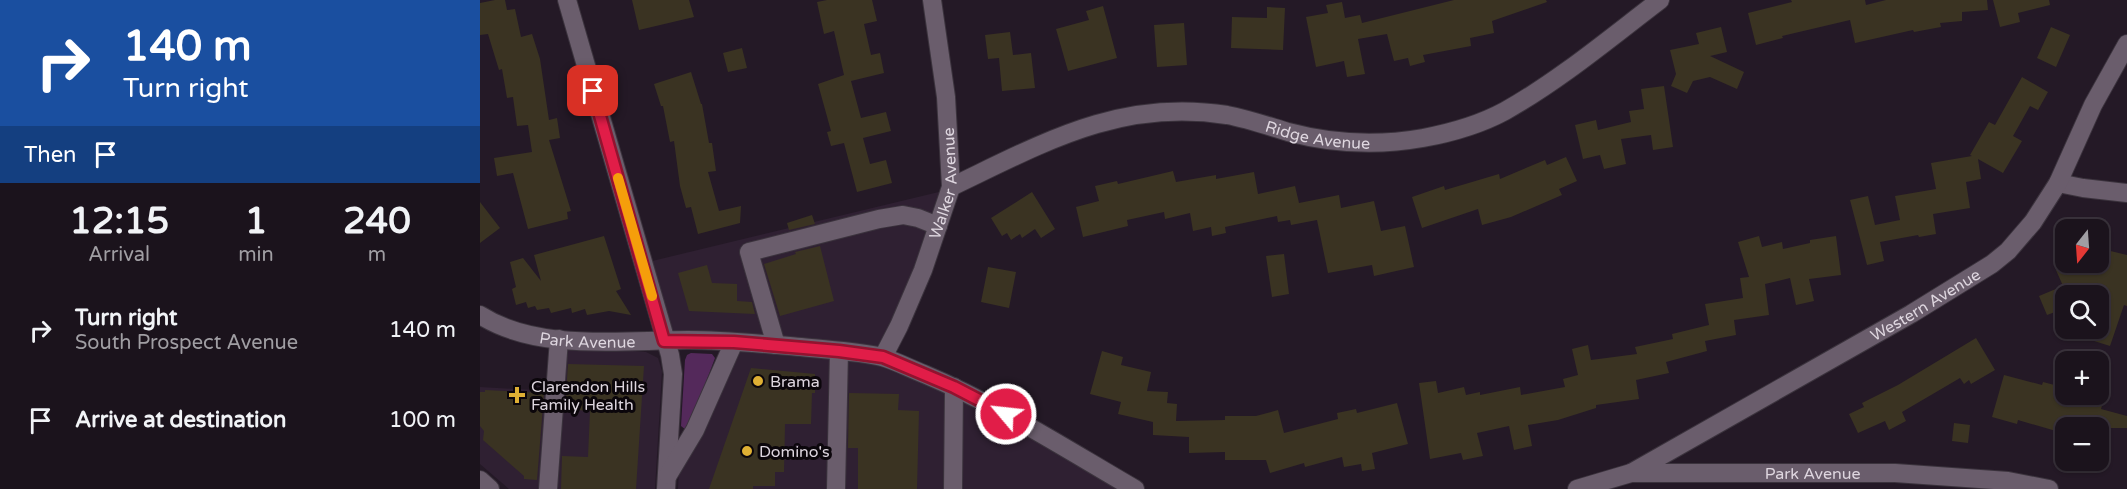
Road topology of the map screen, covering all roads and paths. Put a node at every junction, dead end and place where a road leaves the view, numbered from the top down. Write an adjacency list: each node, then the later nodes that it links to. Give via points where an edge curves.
1 (567, 0): 11 (street)
2 (932, 0): 6 (street, Walker Avenue, via 946,98)
3 (1660, 0): 6 (street, Ridge Avenue, via 1504,112 1425,138 1346,142 1227,115 1160,112 1123,116 1060,135)
4 (2127, 44): 5 (street, Western Avenue, via 2093,105)
5 (2058, 183): 7 (street); 17 (street, Western Avenue, via 2033,222 1992,264)
6 (951, 187): 8 (street, Walker Avenue)
7 (2127, 193)
8 (938, 226): 13 (street, via 903,215 749,252); 15 (street, Walker Avenue, via 919,280)
9 (480, 315): 10 (street, Park Avenue, via 516,332)
10 (559, 339): 11 (street, Park Avenue); 23 (street)
11 (664, 341): 12 (street, Park Avenue); 20 (street, via 673,374)
12 (734, 342): 13 (street, Park Avenue); 20 (street)
13 (776, 345): 14 (street, Park Avenue)
14 (839, 351): 15 (street, Park Avenue); 24 (street)
15 (883, 357): 16 (street, Park Avenue)
16 (954, 387): 25 (street); 26 (street, Park Avenue)
17 (1631, 473): 19 (street, Park Avenue); 21 (street, Park Avenue)
18 (480, 480): 22 (street)
19 (1738, 482): 28 (street, Park Avenue, via 1895,473 2008,481)
20 (667, 483)
21 (1603, 485): 27 (street, Park Avenue)
22 (490, 489)
23 (548, 489)
24 (836, 489)
25 (952, 489)
26 (1135, 489)
27 (1577, 489)
28 (2049, 489)

